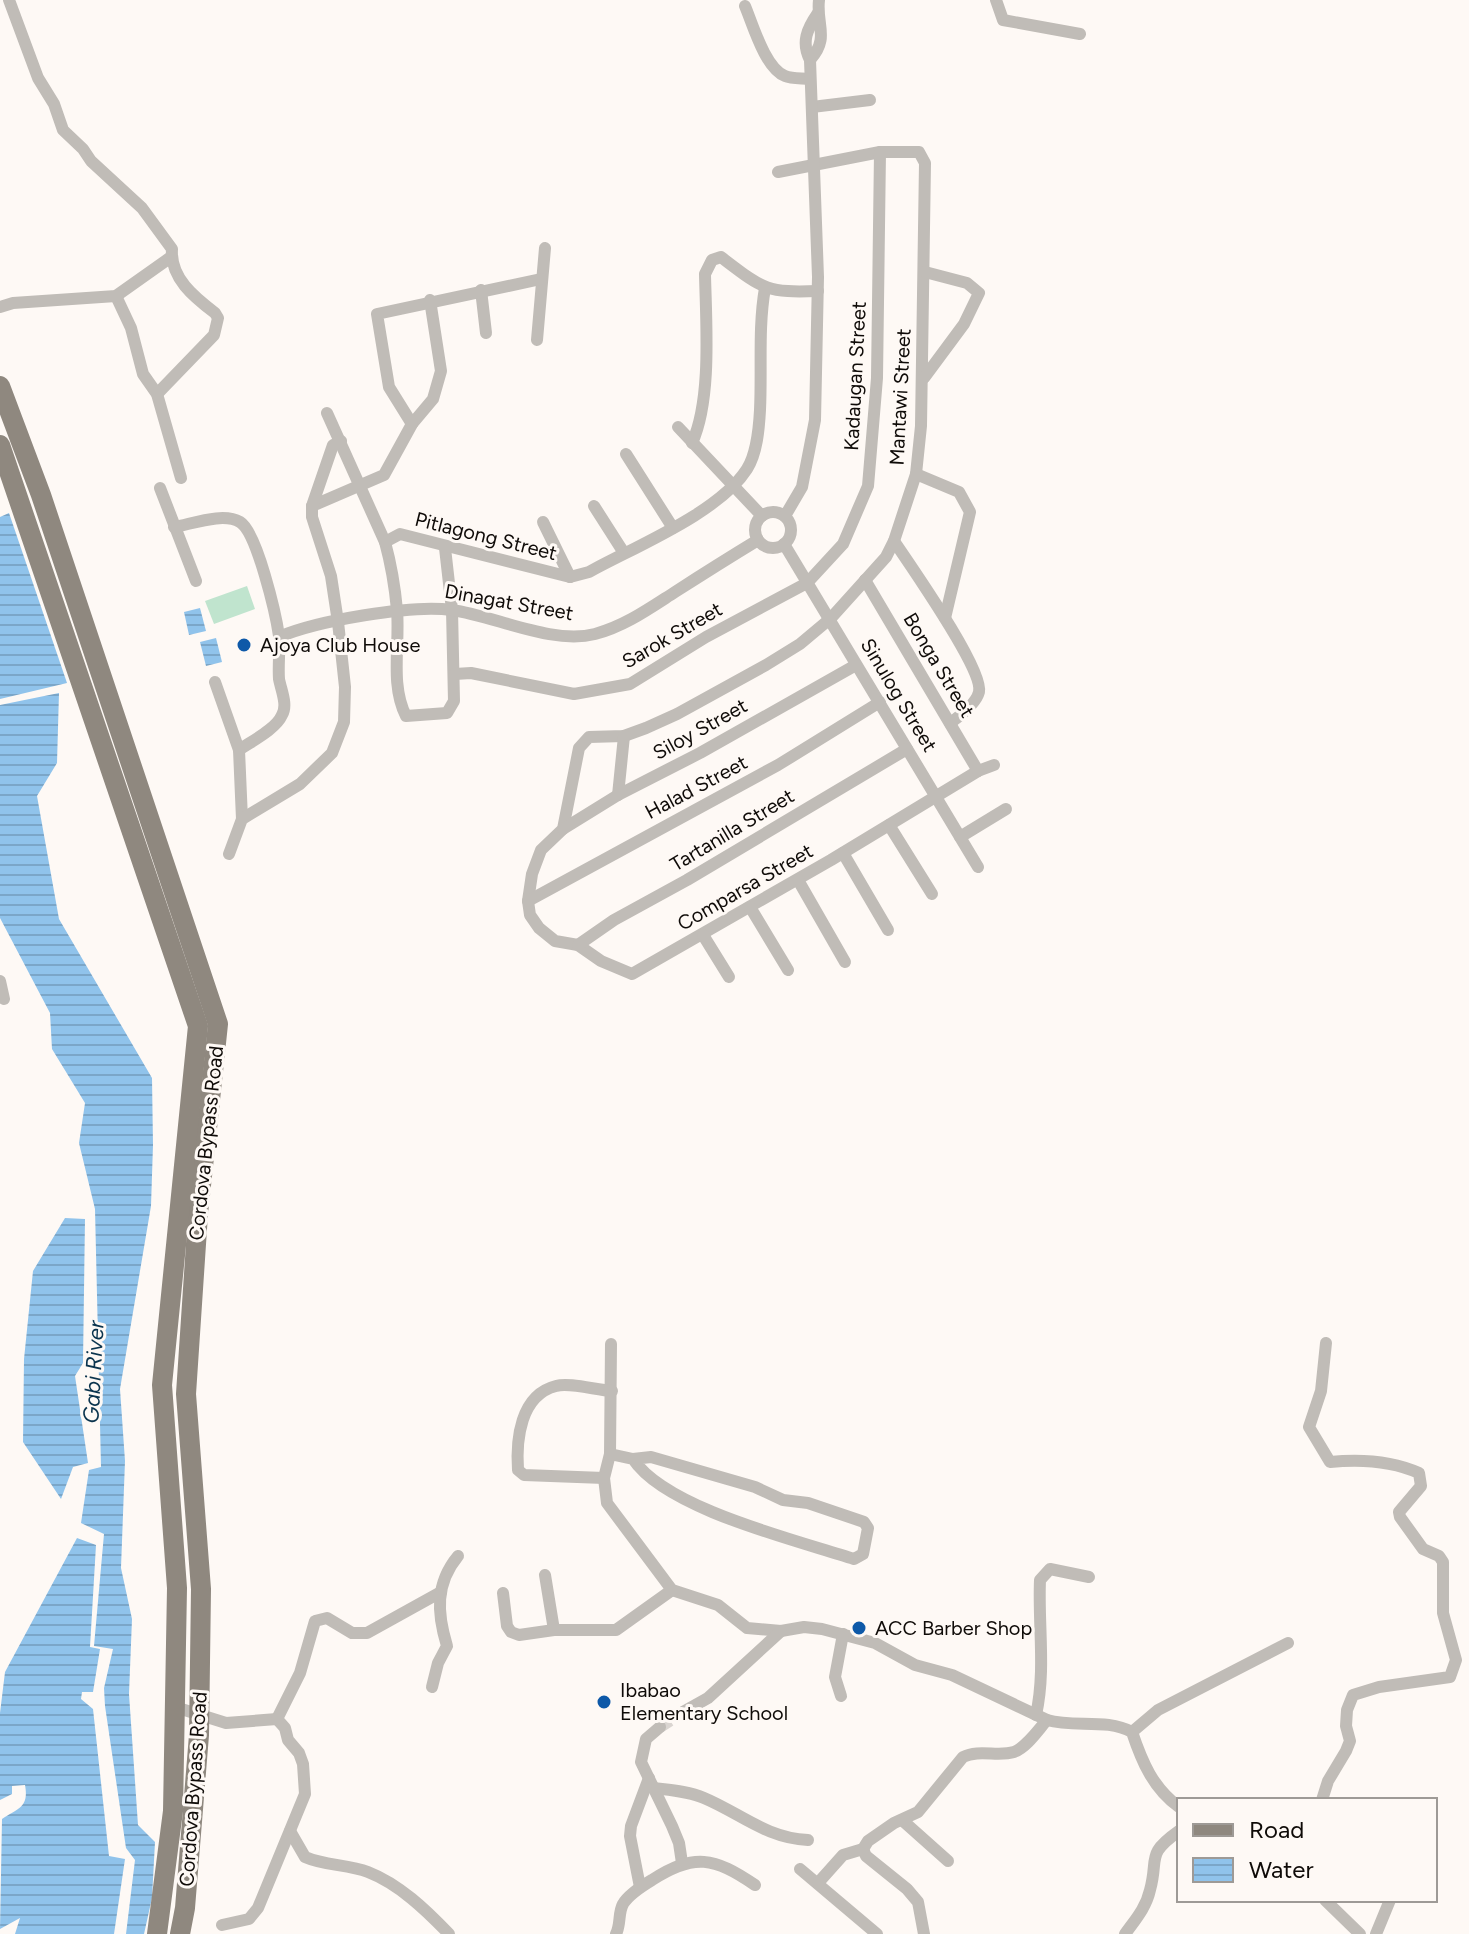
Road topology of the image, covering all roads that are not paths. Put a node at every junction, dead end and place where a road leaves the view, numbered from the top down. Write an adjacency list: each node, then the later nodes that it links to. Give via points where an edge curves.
1 (9, 0): 13 (street, via 63,130 142,208 172,249)
2 (996, 0): 5 (street, via 1003,20)
3 (745, 6): 6 (street, via 777,71)
4 (819, 6): 6 (street, via 821,45 810,60)
5 (1080, 34)
6 (810, 79): 8 (street)
7 (870, 100): 8 (street)
8 (812, 107): 10 (street)
9 (880, 152): 10 (street, Mantawi Street); 14 (street, Mantawi Street, via 919,152 925,163); 55 (street, Kadaugan Street, via 878,363 868,486 843,544)
10 (815, 163): 11 (street, Mantawi Street); 18 (street)
11 (778, 172)
12 (545, 248): 15 (street)
13 (171, 257): 19 (street); 26 (street, via 183,286 215,313 218,324 214,335)
14 (925, 272): 24 (street, Mantawi Street); 24 (street, via 967,283 979,293 964,324)
15 (541, 279): 17 (street); 23 (street)
16 (765, 288): 18 (street); 31 (street, via 721,257 712,260 705,274 704,389 700,427); 37 (street, Pitlagong Street, via 754,454)
17 (481, 290): 20 (street); 22 (street)
18 (818, 291): 42 (street, via 815,420 802,487)
19 (116, 296): 21 (street); 26 (street, via 143,374)
20 (430, 300): 28 (street, via 441,371 433,399); 28 (street, via 377,314 389,387)
21 (0, 307)
22 (486, 333)
23 (537, 340)
24 (924, 379): 34 (street, Mantawi Street)
25 (0, 386): 56 (main road, Cordova Bypass Road, via 41,495)
26 (157, 394): 35 (street)
27 (327, 413): 30 (street)
28 (412, 424): 36 (street, via 384,475)
29 (678, 427): 31 (street)
30 (341, 441): 36 (street); 39 (street, via 333,445)
31 (692, 443): 37 (street)
32 (0, 445): 56 (main road, Cordova Bypass Road)
33 (626, 454): 45 (street)
34 (916, 474): 47 (street, Mantawi Street); 60 (street, via 959,492 970,512)
35 (181, 478)
36 (359, 486): 39 (street); 48 (street)
37 (732, 486): 41 (street); 45 (street, Pitlagong Street)
38 (160, 488): 44 (street)
39 (312, 506): 61 (street)
40 (594, 506): 51 (street)
41 (762, 516): 42 (street); 46 (street, via 755,529)
42 (785, 516): 49 (street, via 791,533)
43 (543, 522): 52 (street)
44 (174, 527): 54 (street); 62 (street, via 229,519 247,528 266,575)
45 (673, 528): 51 (street, Pitlagong Street)
46 (758, 540): 49 (street, via 771,548); 57 (street, Dinagat Street, via 630,620 593,635 560,636)
47 (894, 541): 53 (street, Mantawi Street); 60 (street)
48 (385, 542): 50 (street, Pitlagong Street, via 400,534); 58 (street)
49 (784, 544): 55 (street, Sinulog Street)
50 (445, 548): 52 (street, Pitlagong Street); 57 (street)
51 (624, 553): 52 (street, Pitlagong Street)
52 (570, 577)
53 (865, 580): 59 (street, Mantawi Street); 67 (street, Bonga Street)
54 (196, 581)
55 (807, 583): 59 (street, Sinulog Street); 64 (street, Sarok Street, via 630,684 574,694)
56 (65, 600): 113 (main road, Cordova Bypass Road, via 198,1026 162,1385 177,1588); 115 (main road, Cordova Bypass Road, via 218,1024 186,1394 201,1589)
57 (452, 610): 58 (street, Dinagat Street); 64 (street)
58 (397, 611): 61 (street, Dinagat Street); 64 (street, via 398,701 406,716 447,713 454,701)
59 (831, 618): 63 (street, Sinulog Street); 68 (street, Mantawi Street, via 766,665 677,714)
60 (945, 618): 67 (street, via 979,680 979,694)
61 (338, 622): 62 (street, Dinagat Street); 76 (street, via 344,722 332,753 300,784)
62 (279, 637): 70 (street, via 282,716)
63 (856, 665): 66 (street, Sinulog Street); 73 (street, Siloy Street)
64 (455, 674)
65 (215, 682): 70 (street)
66 (880, 702): 69 (street, Sinulog Street); 85 (street, Halad Street, via 778,765)
67 (950, 723): 72 (street, Bonga Street)
68 (624, 736): 73 (street); 78 (street, Mantawi Street, via 595,735 581,743)
69 (907, 749): 74 (street, Sinulog Street); 89 (street, Tartanilla Street)
70 (239, 750): 76 (street)
71 (994, 765): 72 (street, Comparsa Street)
72 (978, 771): 74 (street, Comparsa Street)
73 (618, 795): 78 (street, Siloy Street)
74 (937, 797): 77 (street, Comparsa Street); 79 (street, Sinulog Street)
75 (1006, 809): 79 (street)
76 (242, 819): 81 (street)
77 (889, 825): 80 (street, Comparsa Street); 84 (street)
78 (563, 829): 85 (street, via 541,850)
79 (960, 837): 82 (street, Sinulog Street)
80 (843, 853): 83 (street, Comparsa Street); 87 (street)
81 (229, 854)
82 (978, 867)
83 (798, 880): 86 (street, Comparsa Street); 90 (street)
84 (932, 894)
85 (528, 901): 89 (street, Comparsa Street, via 539,928 555,941)
86 (750, 907): 88 (street, Comparsa Street); 91 (street)
87 (888, 930)
88 (703, 935): 89 (street, Comparsa Street, via 632,974); 92 (street)
89 (578, 945)
90 (845, 962)
91 (788, 970)
92 (729, 977)
93 (0, 981): 94 (street)
94 (4, 999)
95 (1326, 1343): 121 (street, via 1321,1391 1309,1427 1330,1462 1370,1462 1419,1473 1421,1486 1399,1512 1423,1549 1443,1562 1443,1613 1456,1660 1450,1677 1353,1695 1347,1710 1350,1741)
96 (611, 1344): 97 (street)
97 (612, 1391): 98 (street); 100 (street, via 557,1385 547,1389 528,1406 519,1435 518,1470 524,1475)
98 (610, 1454): 99 (street); 100 (street)
99 (633, 1459): 99 (street, via 641,1470 699,1508 854,1559 863,1554 868,1528 864,1522 651,1457)
100 (604, 1478): 104 (street, via 607,1503)
101 (458, 1556): 105 (street, via 442,1579)
102 (545, 1575): 107 (street)
103 (1089, 1577): 116 (street, via 1050,1569 1040,1580)
104 (672, 1590): 107 (street, via 616,1630); 108 (street, via 718,1605 742,1626)
105 (441, 1592): 111 (street, via 441,1630 447,1646); 117 (street, via 367,1633 352,1633 327,1618 315,1621 300,1673)
106 (503, 1593): 107 (street, via 511,1632)
107 (554, 1630)
108 (781, 1631): 109 (street, via 804,1627); 114 (street, via 708,1698)
109 (843, 1634): 112 (street, via 835,1677); 116 (street, via 952,1675)
110 (1288, 1643): 119 (street, via 1158,1710)
111 (432, 1687)
112 (841, 1696)
113 (175, 1707): 115 (street); 138 (main road, Cordova Bypass Road, via 173,1811)
114 (683, 1712)
115 (199, 1715): 117 (street, via 226,1723); 139 (main road, Cordova Bypass Road)
116 (1042, 1718): 119 (street, via 1063,1725 1114,1724); 123 (street, via 1013,1753 963,1757 918,1812)
117 (277, 1719): 124 (street, via 303,1764 305,1794)
118 (660, 1727): 120 (street, via 641,1752)
119 (1132, 1732): 122 (street, via 1142,1762 1164,1796)
120 (652, 1783): 126 (street, via 701,1796 773,1834); 129 (street, via 679,1843); 133 (street, via 631,1826)
121 (1323, 1798)
122 (1177, 1806)
123 (902, 1820): 127 (street); 128 (street)
124 (290, 1831): 136 (street, via 258,1908 249,1919); 140 (street, via 305,1857 366,1871 387,1882)
125 (1177, 1833): 137 (street, via 1153,1860 1151,1888)
126 (808, 1840)
127 (863, 1849): 131 (street, via 843,1855); 143 (street, via 918,1902)
128 (948, 1861)
129 (682, 1863): 132 (street, via 710,1862); 133 (street)
130 (800, 1869): 131 (street)
131 (818, 1883): 142 (street)
132 (755, 1885)
133 (640, 1887): 141 (street, via 623,1904)
134 (1327, 1902): 144 (street)
135 (1389, 1902): 145 (street)
136 (222, 1925)
137 (1130, 1931)
138 (157, 1934)
139 (180, 1934)
140 (449, 1934)
141 (616, 1934)
142 (877, 1934)
143 (924, 1934)
144 (1360, 1934)
145 (1376, 1934)

